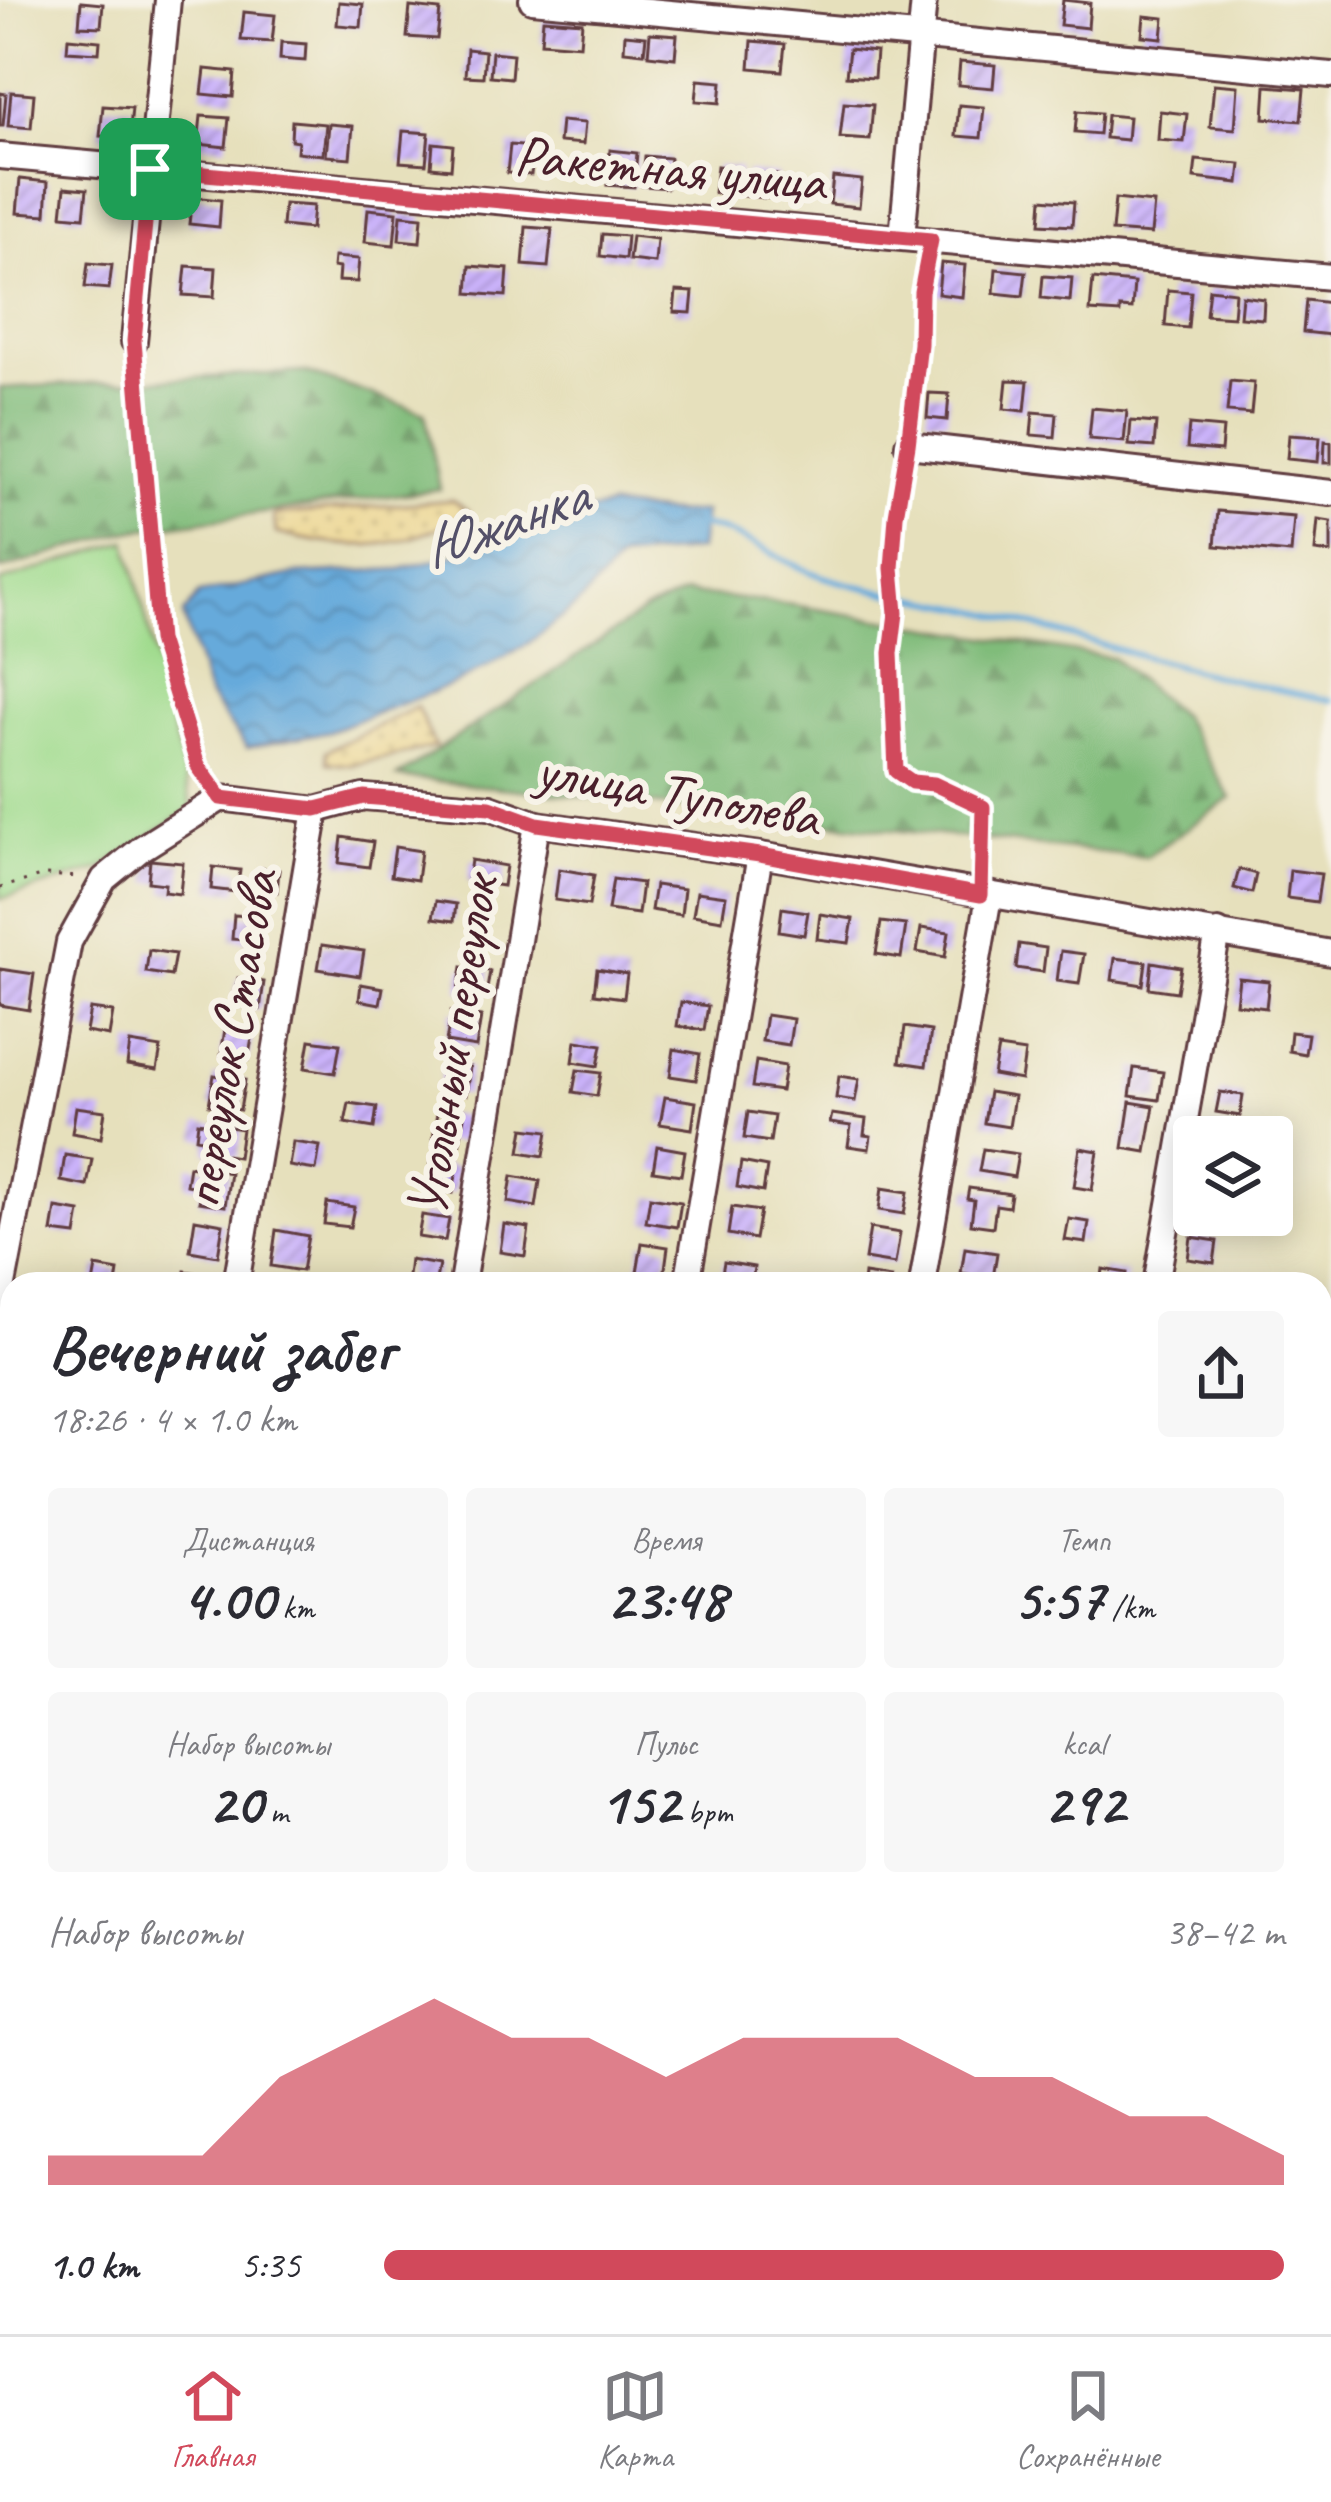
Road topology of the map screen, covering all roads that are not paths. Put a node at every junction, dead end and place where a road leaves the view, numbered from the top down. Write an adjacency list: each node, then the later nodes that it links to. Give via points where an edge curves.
1 (169, 0): 7 (street)
2 (532, 0): 4 (street)
3 (924, 0): 4 (street)
4 (921, 34): 5 (street); 8 (street)
5 (1331, 75)
6 (0, 156): 7 (street, Ракетная улица)
7 (150, 169): 8 (street, Ракетная улица); 10 (street)
8 (902, 237): 9 (street, Ракетная улица)
9 (1331, 278)
10 (134, 341)
11 (908, 445): 12 (street)
12 (1331, 493)
13 (316, 809): 14 (street, улица Туполева, via 364,797 490,807); 19 (street, улица Туполева, via 221,798 104,879 69,943); 20 (street, переулок Стасова)
14 (537, 824): 15 (street, улица Туполева); 21 (street, Угольный переулок)
15 (760, 855): 16 (street, улица Туполева); 22 (street)
16 (985, 895): 17 (street, улица Туполева); 23 (street)
17 (1218, 932): 18 (street, улица Туполева); 24 (street)
18 (1331, 953)
19 (5, 1272)
20 (238, 1272)
21 (464, 1272)
22 (689, 1272)
23 (924, 1272)
24 (1158, 1272)

